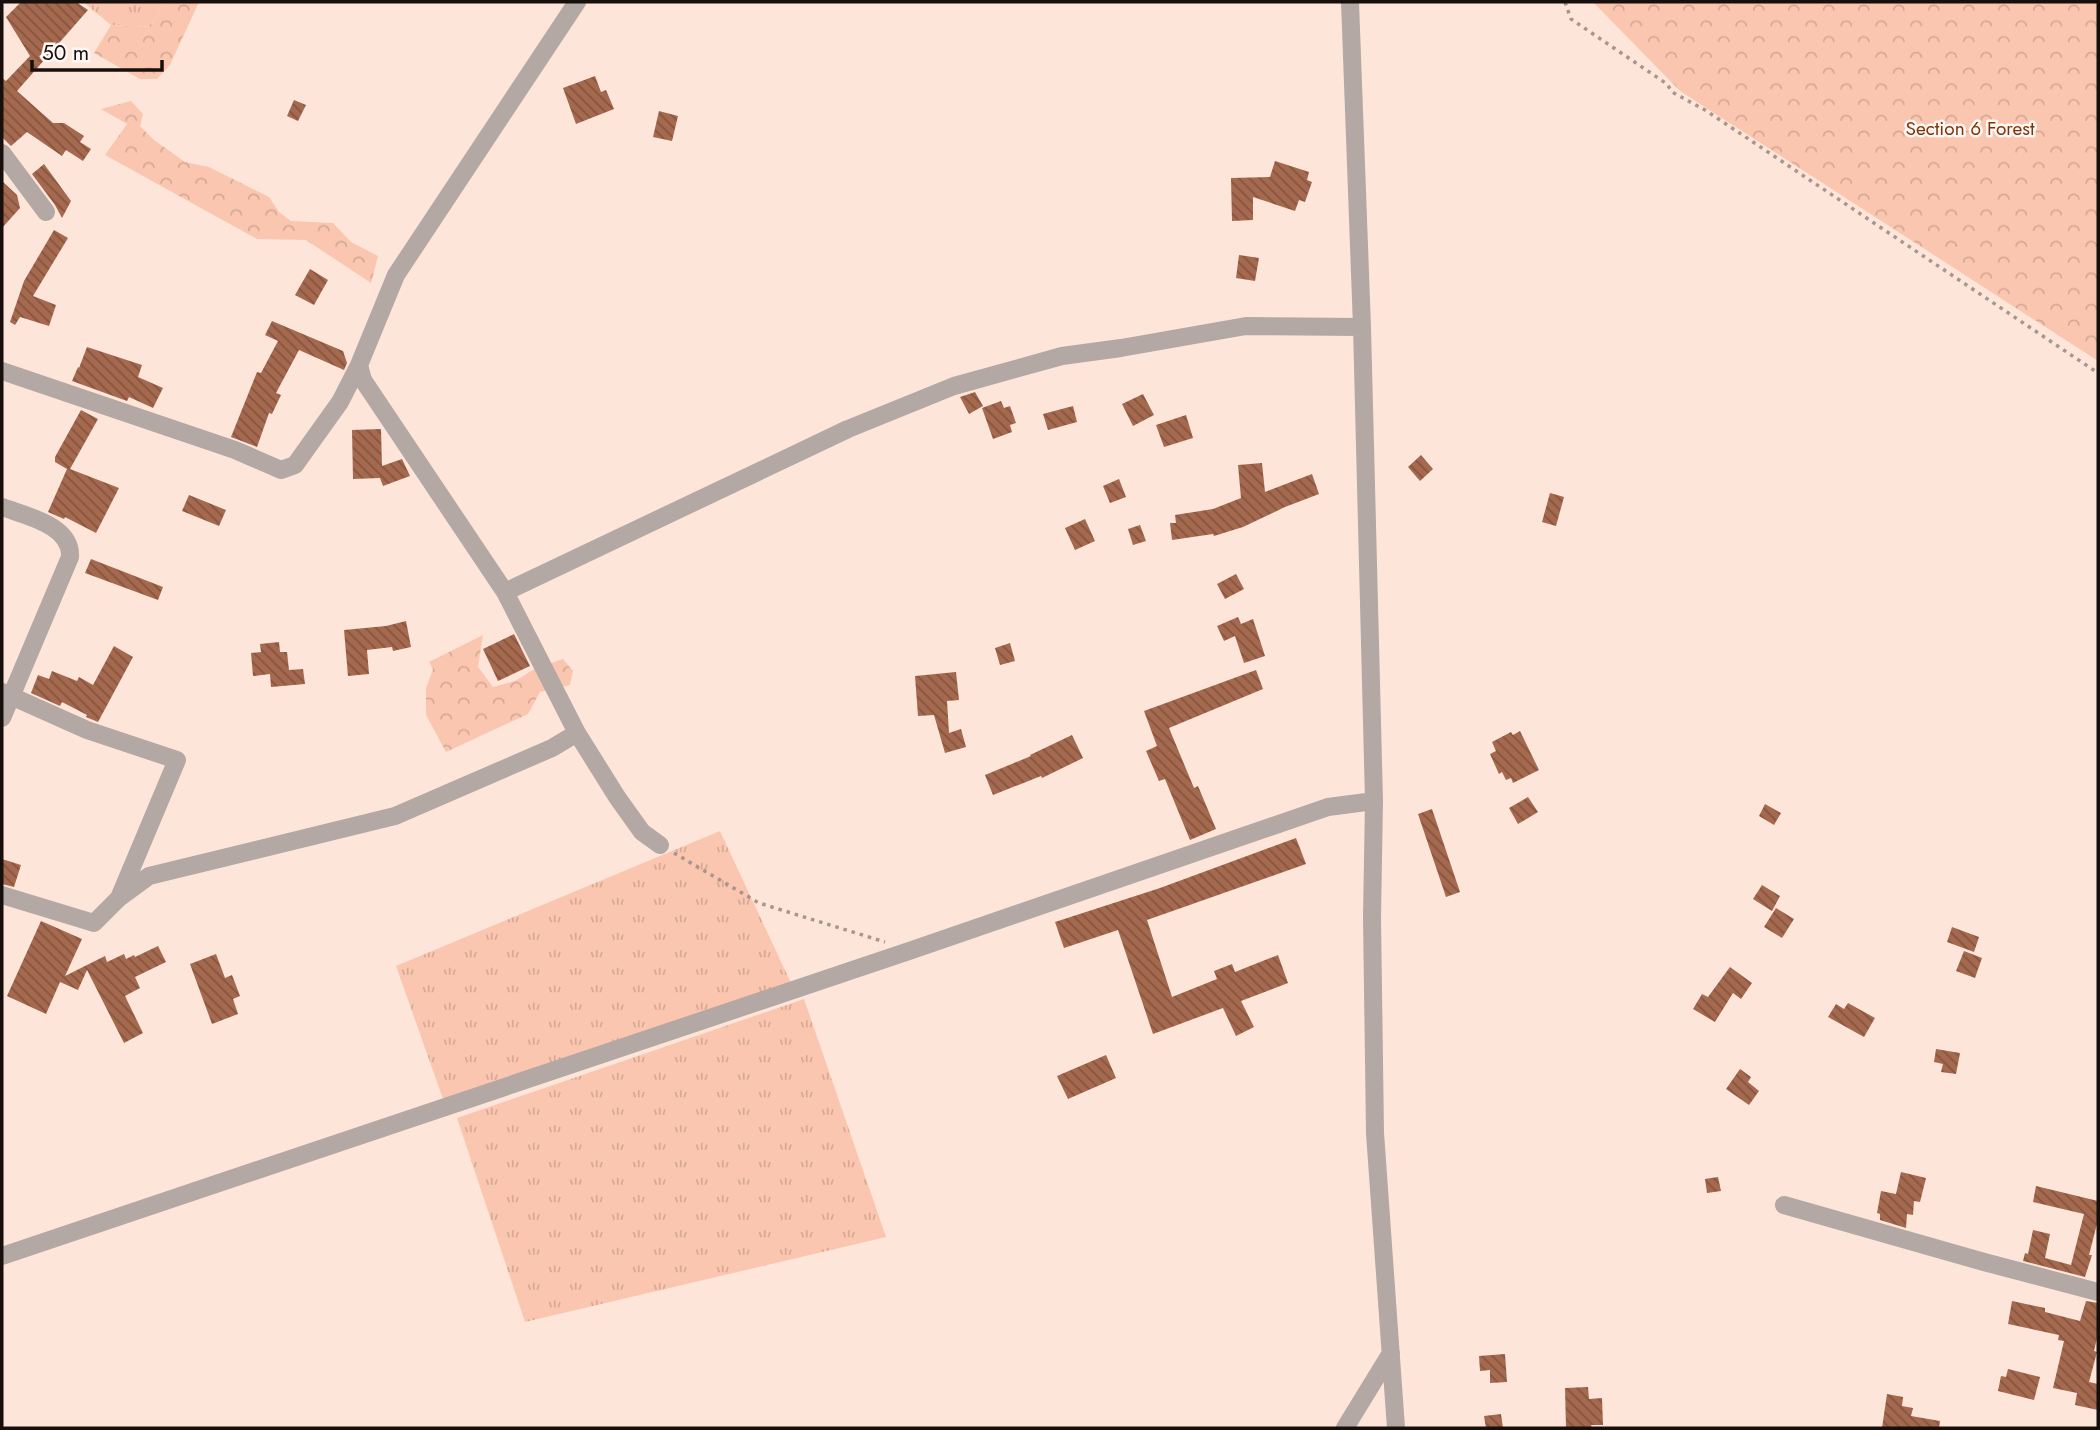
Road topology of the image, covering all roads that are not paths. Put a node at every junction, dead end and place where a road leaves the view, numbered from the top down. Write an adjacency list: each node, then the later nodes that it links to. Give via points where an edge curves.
1 (577, 2): 6 (street, via 396,275)
2 (1350, 2): 5 (street)
3 (2, 153): 4 (street)
4 (46, 212)
5 (1362, 327): 9 (street, via 1246,326 1062,356 954,386 848,429); 13 (street)
6 (359, 365): 7 (street, via 340,402 295,465 281,470); 9 (street, via 363,380)
7 (2, 371)
8 (2, 507): 10 (street, via 46,523 59,531 71,549)
9 (505, 592): 12 (street)
10 (6, 694): 11 (street); 16 (street, via 87,730 177,760)
11 (2, 718)
12 (577, 733): 14 (street, via 642,832); 16 (street, via 395,816 149,876)
13 (1374, 801): 18 (street, via 1328,807); 20 (street, via 1375,1133)
14 (660, 845)
15 (2, 895): 16 (street, via 94,923)
16 (119, 898)
17 (1784, 1205): 19 (street)
18 (2, 1256)
19 (2098, 1292)
20 (1391, 1353): 21 (street); 22 (street)
21 (1345, 1428)
22 (1396, 1428)

